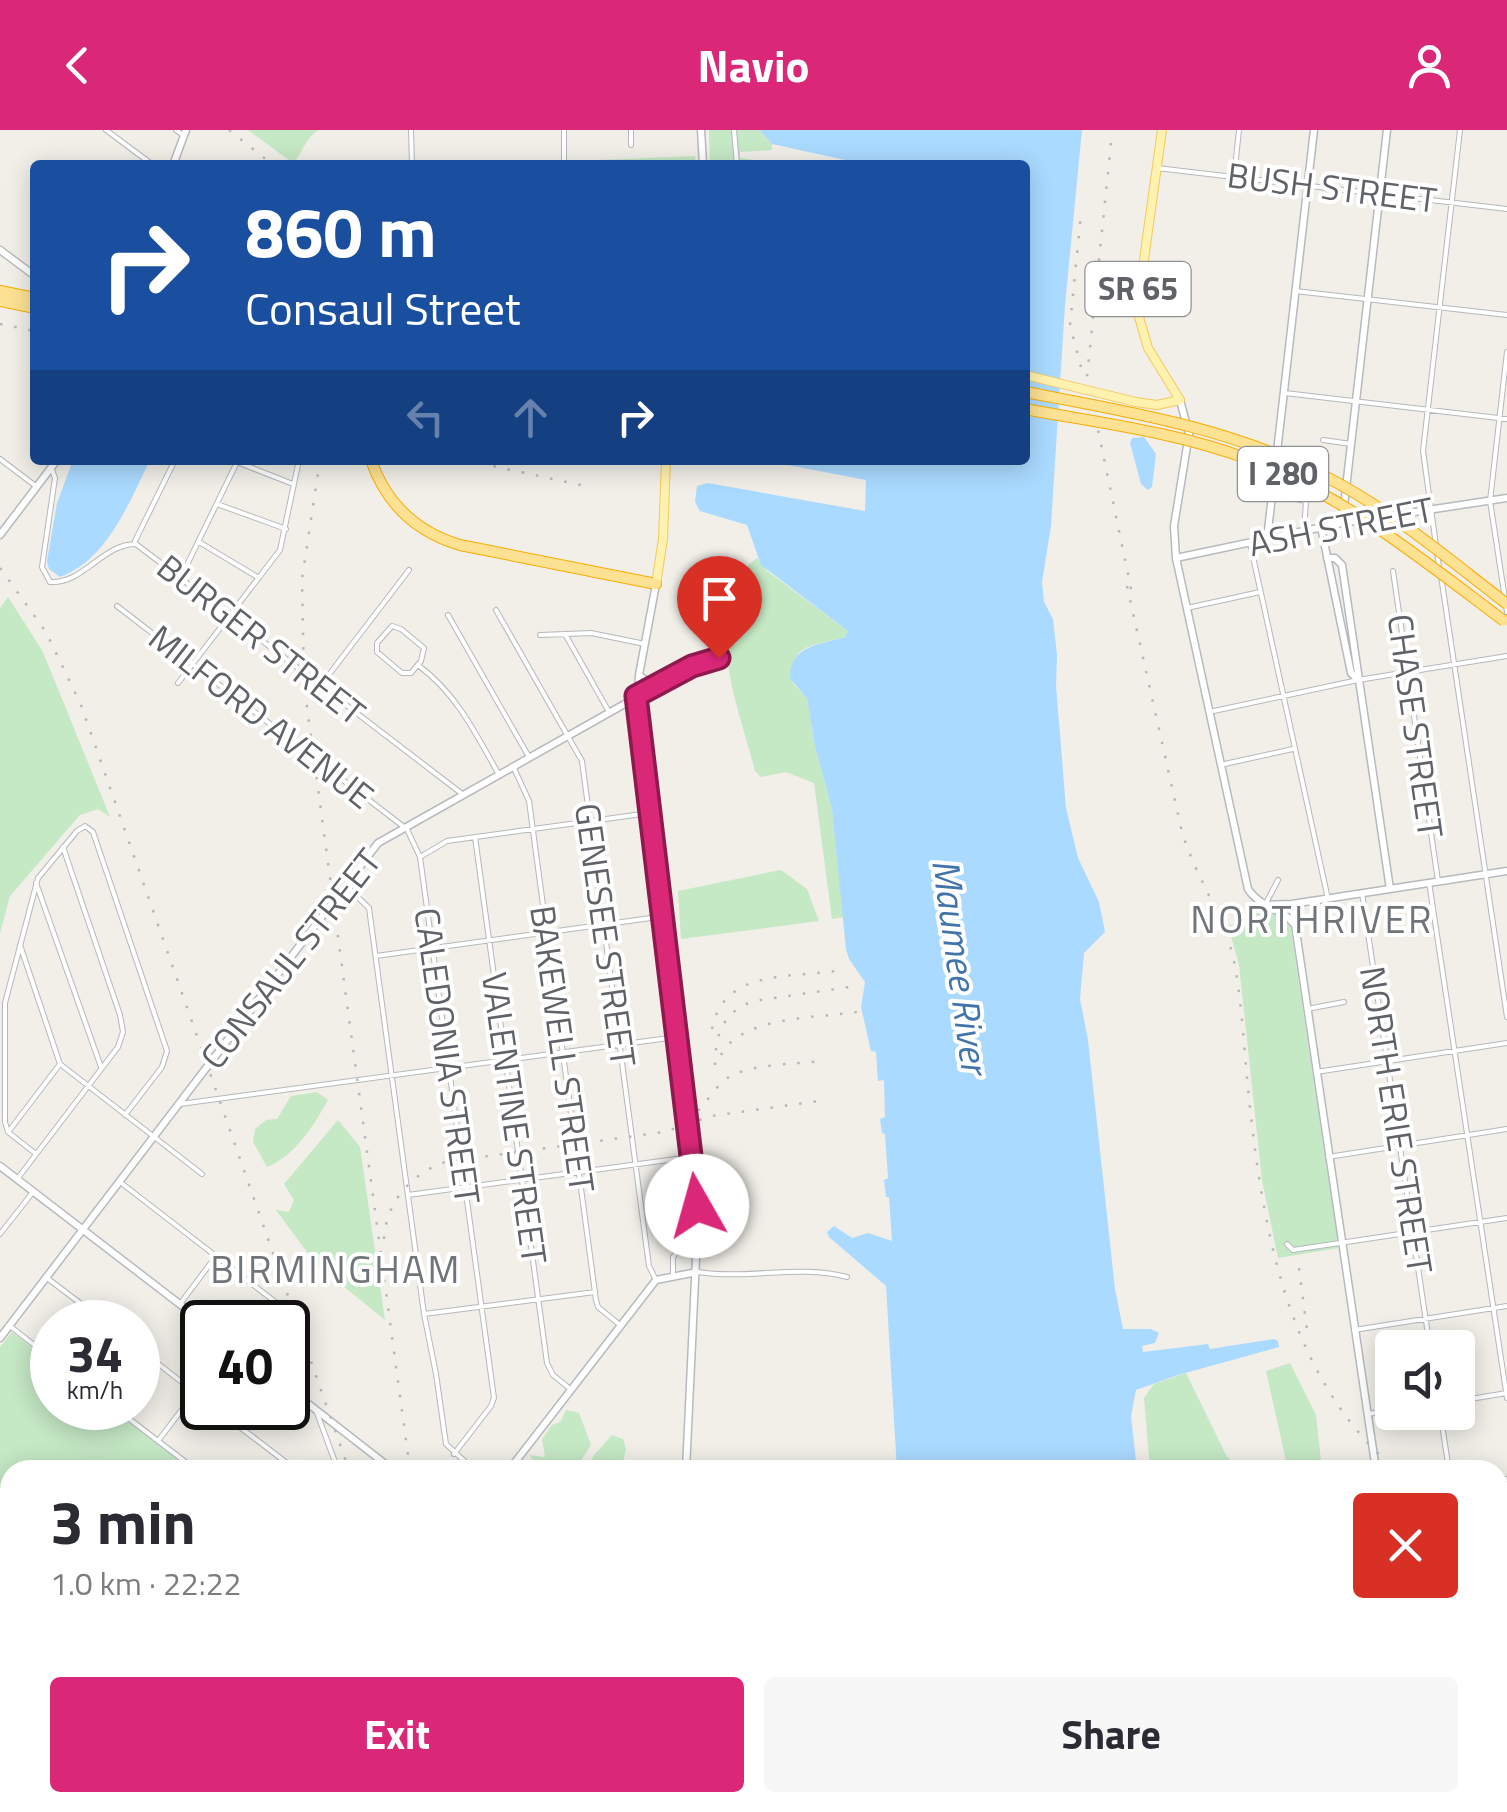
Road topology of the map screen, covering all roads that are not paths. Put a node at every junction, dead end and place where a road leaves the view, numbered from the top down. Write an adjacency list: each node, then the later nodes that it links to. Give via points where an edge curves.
1 (106, 130): 15 (street)
2 (176, 130): 13 (street)
3 (411, 130): 17 (street)
4 (564, 130): 18 (street)
5 (631, 130): 14 (street)
6 (701, 130): 19 (street)
7 (734, 130): 20 (street)
8 (1162, 130): 21 (main road, SR 65)
9 (1240, 130): 22 (street)
10 (1314, 130): 23 (street)
11 (1387, 130): 24 (street)
12 (1460, 130): 25 (street)
13 (185, 133): 16 (street)
14 (631, 144)
15 (146, 160)
16 (175, 160)
17 (412, 160)
18 (564, 160)
19 (703, 160)
20 (737, 160)
21 (1157, 168): 22 (street, BUSH STREET); 41 (main road, SR 65, via 1137,310 1148,348)
22 (1234, 177): 23 (street, BUSH STREET)
23 (1307, 186): 24 (street, BUSH STREET); 30 (street)
24 (1379, 194): 25 (street, BUSH STREET); 31 (street)
25 (1451, 202): 26 (street, BUSH STREET); 35 (street)
26 (1507, 208)
27 (0, 250): 28 (street)
28 (30, 272)
29 (0, 291): 33 (highway)
30 (1295, 291): 31 (street); 40 (street)
31 (1367, 299): 35 (street); 42 (street)
32 (0, 302): 34 (highway)
33 (30, 303)
34 (30, 304)
35 (1439, 308): 36 (street); 43 (street)
36 (1507, 315)
37 (1507, 352): 45 (street)
38 (1030, 376): 41 (main road, bridge, via 1157,406)
39 (1030, 393): 83 (highway, I 280, bridge, via 1235,438 1332,480)
40 (1285, 393): 42 (street); 60 (street)
41 (1180, 400): 74 (street, via 1189,434 1174,526)
42 (1356, 401): 43 (street); 48 (street)
43 (1427, 409): 45 (street); 64 (street, via 1423,452)
44 (1030, 410): 90 (highway, I 280, bridge, via 1201,443 1298,480 1358,514)
45 (1500, 418): 46 (street); 62 (street)
46 (1507, 418)
47 (1323, 440): 48 (street)
48 (1351, 444): 65 (street)
49 (0, 459): 59 (street)
50 (53, 465): 57 (street)
51 (172, 465): 72 (street)
52 (236, 465): 63 (street)
53 (248, 465): 58 (street)
54 (298, 465): 58 (street)
55 (376, 465): 80 (highway, via 412,521 449,542)
56 (666, 465): 80 (main road)
57 (51, 468): 59 (street); 72 (street, BURGER STREET, via 45,578 63,582 118,546)
58 (294, 484): 67 (street)
59 (36, 487): 69 (street)
60 (1272, 495): 68 (street, via 1306,501); 70 (street)
61 (1507, 498): 62 (street, ASH STREET)
62 (1490, 500): 64 (street, ASH STREET); 90 (street)
63 (217, 504): 67 (street); 71 (street)
64 (1431, 509): 65 (street, ASH STREET); 97 (street)
65 (1342, 522): 66 (street, ASH STREET)
66 (1321, 527): 68 (street, ASH STREET); 75 (street)
67 (286, 529): 79 (street)
68 (1304, 531): 70 (street, ASH STREET)
69 (1, 532)
70 (1267, 539): 73 (street, ASH STREET)
71 (198, 542): 78 (street); 79 (street)
72 (134, 543): 78 (street, BURGER STREET)
73 (1250, 544): 74 (street, ASH STREET); 81 (street)
74 (1176, 558): 86 (street)
75 (1327, 558): 82 (street, via 1342,565); 84 (street)
76 (409, 570): 103 (street)
77 (1392, 571): 99 (street, CHASE STREET)
78 (181, 578): 89 (street, BURGER STREET)
79 (260, 579): 89 (street)
80 (657, 582): 93 (street)
81 (1260, 592): 86 (street); 105 (street)
82 (1348, 601): 84 (street); 101 (street)
83 (1507, 602)
84 (1337, 603): 101 (street)
85 (116, 606): 96 (street, MILFORD AVENUE)
86 (1186, 608): 108 (street)
87 (496, 610): 109 (street, GENESEE STREET)
88 (448, 615): 111 (street)
89 (230, 616): 96 (street); 103 (street, BURGER STREET)
90 (1506, 621)
91 (565, 634): 92 (street); 93 (street); 107 (street)
92 (540, 635)
93 (645, 644): 100 (street)
94 (724, 656): 104 (street, CONSAUL STREET)
95 (1507, 656): 97 (street)
96 (193, 664): 102 (street); 118 (street, MILFORD AVENUE)
97 (1454, 664): 99 (street); 124 (street)
98 (419, 666): 98 (street, via 422,646 398,627 389,628 376,652 406,674); 114 (street, via 465,715)
99 (1407, 672): 101 (street); 126 (street, CHASE STREET)
100 (639, 675): 104 (street); 106 (street)
101 (1358, 680): 105 (street); 129 (street)
102 (178, 683)
103 (320, 686): 115 (street, BURGER STREET)
104 (654, 686): 106 (street, CONSAUL STREET)
105 (1283, 695): 108 (street); 110 (street)
106 (636, 696): 107 (street, CONSAUL STREET); 116 (street)
107 (609, 712): 109 (street, CONSAUL STREET)
108 (1209, 712): 112 (street)
109 (567, 736): 111 (street, CONSAUL STREET); 117 (street, GENESEE STREET, via 582,761)
110 (1294, 749): 112 (street); 131 (street)
111 (529, 757): 113 (street, CONSAUL STREET)
112 (1220, 765): 133 (street, via 1246,882)
113 (513, 766): 114 (street, CONSAUL STREET); 119 (street, BAKEWELL STREET, via 527,794)
114 (499, 774): 115 (street, CONSAUL STREET)
115 (462, 794): 118 (street, CONSAUL STREET)
116 (649, 813): 117 (street); 134 (street)
117 (589, 821): 119 (street); 135 (street, GENESEE STREET)
118 (405, 827): 122 (street, CALEDONIA STREET); 128 (street, CONSAUL STREET, via 378,843)
119 (532, 829): 120 (street); 137 (street, BAKEWELL STREET)
120 (475, 837): 122 (street, via 447,841); 138 (street, VALENTINE STREET)
121 (62, 847): 127 (street); 154 (street, via 123,1028); 159 (street, via 81,828 93,832 163,1032 162,1067)
122 (420, 856): 140 (street, CALEDONIA STREET)
123 (1507, 871): 124 (street)
124 (1486, 874): 126 (street); 144 (street)
125 (1278, 880): 133 (street)
126 (1433, 882): 129 (street); 148 (street, CHASE STREET)
127 (36, 883): 139 (street); 154 (street)
128 (345, 885): 141 (street, via 368,903); 158 (street, CONSAUL STREET)
129 (1390, 889): 130 (street)
130 (1362, 893): 131 (street); 151 (street, NORTH ERIE STREET)
131 (1328, 899): 132 (street)
132 (1292, 904): 133 (street); 136 (street)
133 (1265, 905): 136 (street)
134 (663, 916): 135 (street); 145 (street)
135 (604, 924): 137 (street); 147 (street, GENESEE STREET)
136 (1296, 927): 143 (street)
137 (546, 932): 138 (street); 149 (street, BAKEWELL STREET)
138 (489, 940): 140 (street); 150 (street, VALENTINE STREET)
139 (19, 944): 152 (street); 161 (street, via 5,1002)
140 (432, 948): 141 (street); 153 (street, CALEDONIA STREET)
141 (376, 956): 156 (street)
142 (1344, 1002): 143 (street)
143 (1307, 1010): 155 (street)
144 (1507, 1017)
145 (676, 1037): 147 (street); 167 (street)
146 (1507, 1043): 148 (street)
147 (620, 1044): 149 (street); 168 (street, GENESEE STREET)
148 (1454, 1051): 151 (street); 162 (street, CHASE STREET)
149 (562, 1052): 150 (street); 170 (street, BAKEWELL STREET)
150 (506, 1060): 153 (street); 173 (street, VALENTINE STREET)
151 (1387, 1061): 155 (street); 164 (street, NORTH ERIE STREET)
152 (60, 1064): 157 (street); 161 (street)
153 (448, 1067): 156 (street); 175 (street, CALEDONIA STREET)
154 (101, 1068): 157 (street)
155 (1316, 1072): 166 (street)
156 (392, 1075): 158 (street); 177 (street)
157 (88, 1087): 159 (street); 165 (street)
158 (179, 1104): 163 (street, CONSAUL STREET)
159 (126, 1115): 163 (street)
160 (1507, 1130): 162 (street)
161 (8, 1132): 165 (street)
162 (1467, 1136): 164 (street); 179 (street, CHASE STREET)
163 (154, 1137): 171 (street); 174 (street, CONSAUL STREET)
164 (1399, 1146): 166 (street); 181 (street, NORTH ERIE STREET)
165 (36, 1154): 172 (street)
166 (1328, 1156): 184 (street)
167 (691, 1157): 168 (street); 183 (street)
168 (636, 1164): 170 (street); 191 (street, GENESEE STREET)
169 (0, 1166): 172 (street)
170 (579, 1172): 173 (street); 192 (street, BAKEWELL STREET)
171 (202, 1174)
172 (17, 1179): 176 (street)
173 (522, 1180): 175 (street); 195 (street, VALENTINE STREET)
174 (120, 1182): 180 (street, CONSAUL STREET); 186 (street)
175 (465, 1187): 177 (street); 198 (street, CALEDONIA STREET)
176 (33, 1192): 180 (street); 182 (street)
177 (408, 1195): 200 (street)
178 (1507, 1218): 179 (street)
179 (1480, 1222): 181 (street); 199 (street, CHASE STREET)
180 (84, 1230): 190 (street, CONSAUL STREET); 196 (street)
181 (1413, 1232): 184 (street); 201 (street, NORTH ERIE STREET)
182 (0, 1234)
183 (698, 1242): 187 (street); 188 (street, via 683,1244 671,1260)
184 (1342, 1243): 185 (street, via 1293,1250); 204 (street)
185 (1287, 1244)
186 (216, 1256): 194 (street); 196 (street)
187 (697, 1272): 188 (street); 189 (street); 229 (street)
188 (673, 1274): 191 (street)
189 (848, 1277)
190 (47, 1278): 193 (street); 203 (street, CONSAUL STREET)
191 (656, 1280): 202 (street)
192 (595, 1292): 195 (street); 202 (street, BAKEWELL STREET, via 598,1307)
193 (76, 1300)
194 (273, 1300)
195 (538, 1300): 198 (street); 210 (street, VALENTINE STREET, via 548,1368)
196 (179, 1304)
197 (1507, 1306): 199 (street)
198 (481, 1307): 200 (street); 222 (street, CALEDONIA STREET, via 493,1403)
199 (1494, 1308): 201 (street); 211 (street, CHASE STREET)
200 (424, 1314): 222 (street, via 446,1444)
201 (1426, 1319): 204 (street); 205 (street, NORTH ERIE STREET)
202 (620, 1325): 210 (street)
203 (10, 1326): 206 (street, CONSAUL STREET); 207 (street)
204 (1354, 1330): 217 (street)
205 (1428, 1330)
206 (0, 1338)
207 (30, 1342)
208 (160, 1365): 209 (street)
209 (180, 1380)
210 (571, 1389): 228 (street)
211 (1507, 1395): 212 (street)
212 (1475, 1399)
213 (310, 1405): 214 (street)
214 (315, 1409): 225 (street); 226 (street)
215 (180, 1411): 221 (street)
216 (1375, 1413): 217 (street)
217 (1367, 1414): 230 (street)
218 (145, 1430): 221 (street)
219 (244, 1430): 224 (street)
220 (1443, 1430): 231 (street)
221 (158, 1440): 223 (street)
222 (454, 1454): 227 (street)
223 (183, 1460)
224 (283, 1460)
225 (334, 1460)
226 (380, 1460)
227 (462, 1460)
228 (517, 1460)
229 (687, 1460)
230 (1374, 1460)
231 (1447, 1460)

